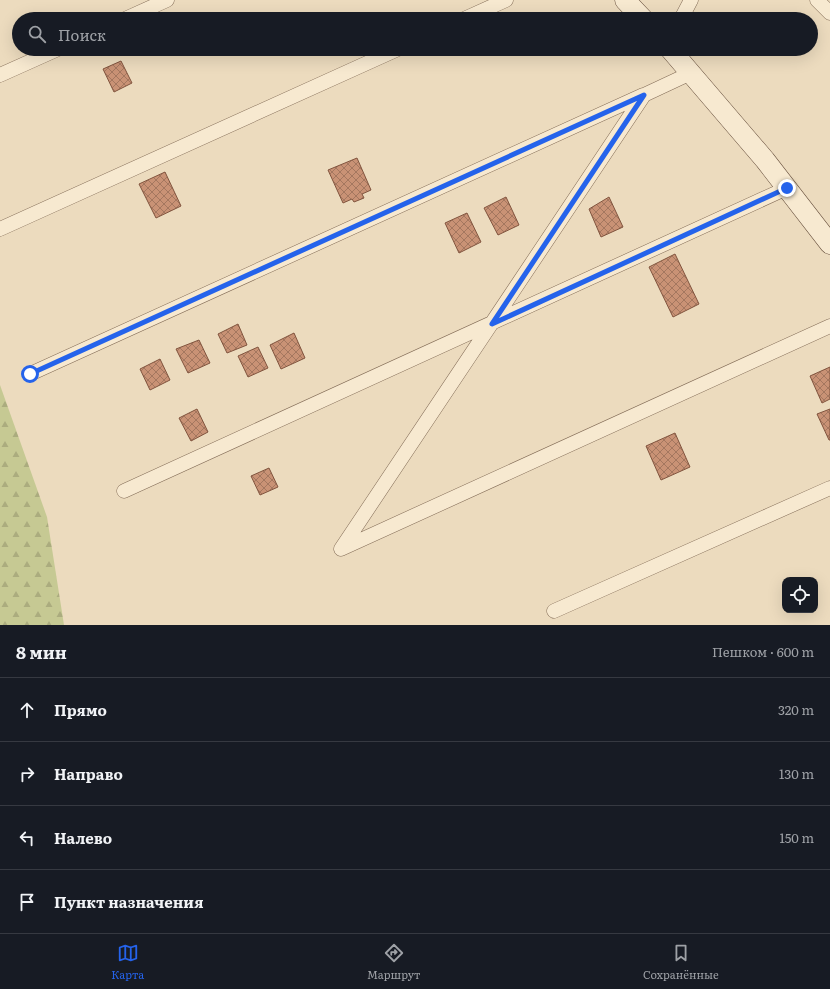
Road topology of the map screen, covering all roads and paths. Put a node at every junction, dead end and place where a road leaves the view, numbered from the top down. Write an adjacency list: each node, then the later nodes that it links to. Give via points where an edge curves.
1 (167, 0): 6 (street)
2 (506, 0): 7 (street)
3 (625, 0): 8 (street)
4 (691, 0): 9 (street)
5 (817, 0): 10 (street)
6 (140, 12)
7 (479, 12)
8 (636, 12)
9 (685, 12)
10 (830, 13)
11 (42, 56): 15 (street)
12 (382, 56): 18 (street)
13 (676, 56): 14 (street)
14 (691, 73): 16 (street); 17 (street)
15 (0, 75)
16 (644, 95): 20 (street); 22 (street)
17 (787, 188): 19 (street); 20 (street)
18 (0, 228)
19 (830, 244)
20 (492, 324): 21 (street, via 341,549); 24 (street)
21 (830, 326)
22 (30, 374)
23 (830, 488): 25 (street)
24 (124, 491)
25 (554, 611)

